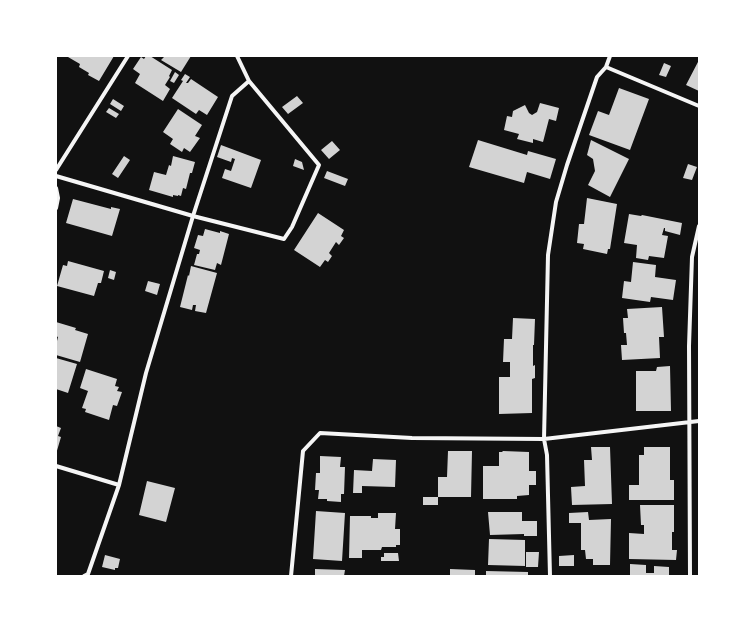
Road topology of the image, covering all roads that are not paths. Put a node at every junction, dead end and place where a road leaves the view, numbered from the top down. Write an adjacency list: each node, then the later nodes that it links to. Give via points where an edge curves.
1 (128, 56): 7 (street)
2 (237, 56): 5 (street)
3 (610, 56): 4 (street)
4 (606, 67): 6 (street); 15 (street, via 597,77 567,165 555,210 548,255)
5 (249, 80): 11 (street, via 232,96); 11 (street, via 318,165 284,239)
6 (699, 106)
7 (56, 170)
8 (56, 176): 11 (street)
9 (56, 188): 10 (street)
10 (56, 208)
11 (193, 216): 17 (street, via 146,373)
12 (699, 226): 13 (street, via 692,257)
13 (690, 421): 14 (street); 15 (street); 21 (street)
14 (699, 421)
15 (544, 439): 19 (street, via 412,438 320,433 302,451); 20 (street, via 547,455)
16 (56, 466): 17 (street)
17 (119, 485): 18 (street, via 88,574)
18 (84, 576)
19 (291, 576)
20 (550, 576)
21 (690, 576)

